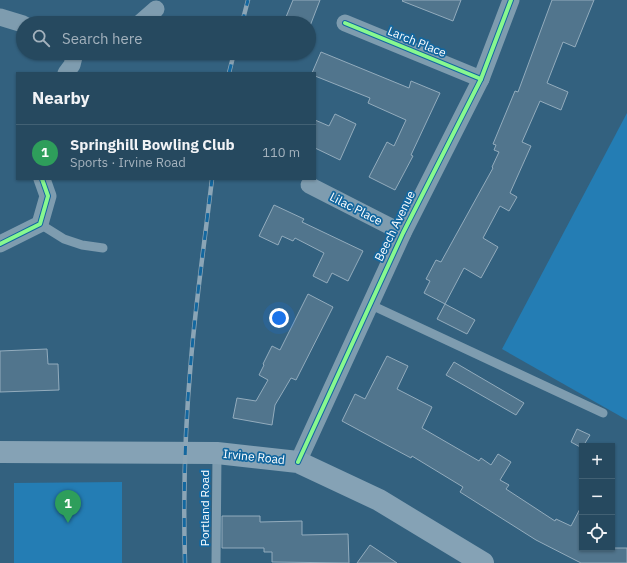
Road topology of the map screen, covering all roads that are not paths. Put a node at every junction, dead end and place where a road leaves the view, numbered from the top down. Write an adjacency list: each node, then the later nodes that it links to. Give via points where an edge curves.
1 (512, 0): 9 (street, Beech Avenue)
2 (156, 9): 3 (street)
3 (148, 16)
4 (0, 17): 5 (street)
5 (16, 22)
6 (345, 23): 9 (street, Larch Place)
7 (73, 60): 8 (street)
8 (67, 72)
9 (481, 79): 13 (street, Beech Avenue)
10 (42, 180): 12 (street, via 48,196)
11 (309, 185): 13 (street, Lilac Place)
12 (40, 224): 14 (street); 15 (lane, via 64,239)
13 (402, 233): 16 (street, Beech Avenue)
14 (0, 244)
15 (103, 248)
16 (369, 304): 17 (lane); 20 (street, Beech Avenue)
17 (603, 413)
18 (0, 452): 19 (main road, Irvine Road)
19 (217, 453): 20 (main road, Irvine Road); 21 (lane, Portland Road)
20 (298, 462): 22 (main road, Irvine Road, via 379,500)
21 (216, 563)
22 (483, 563)

